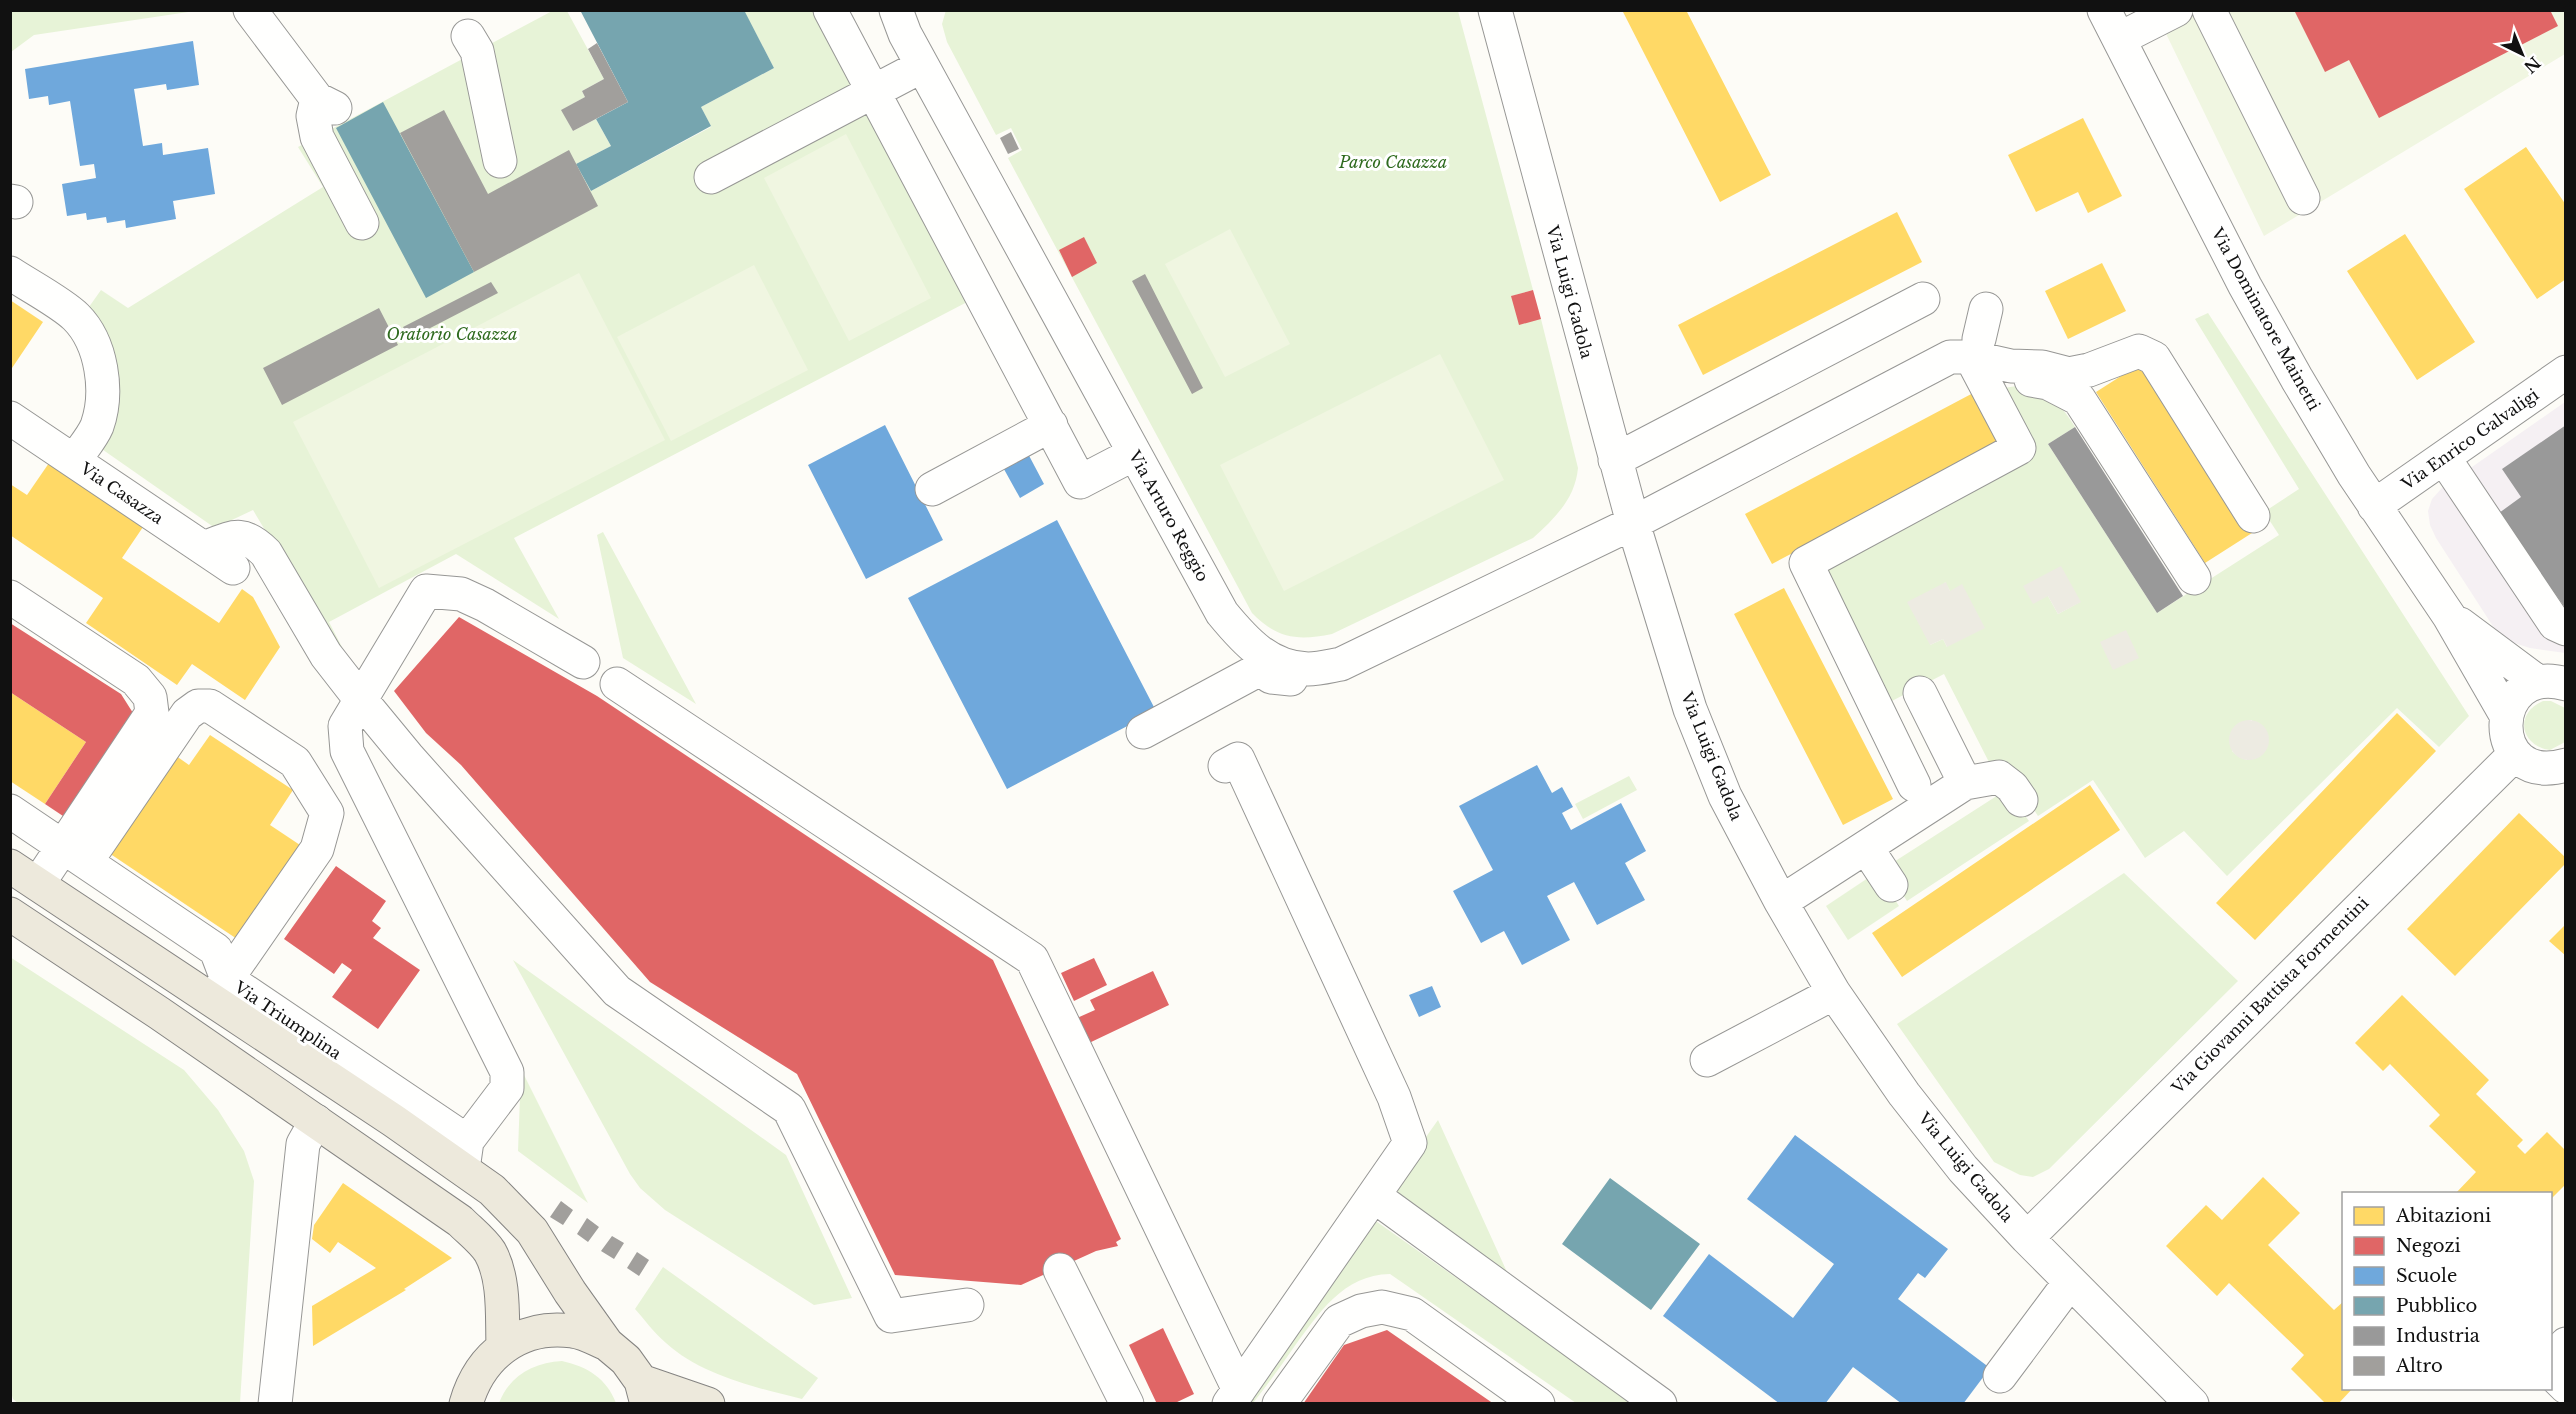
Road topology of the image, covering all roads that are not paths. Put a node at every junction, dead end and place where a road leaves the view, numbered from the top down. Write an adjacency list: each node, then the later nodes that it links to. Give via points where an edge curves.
1 (250, 10): 15 (street, via 326,104 313,116 317,137)
2 (830, 10): 11 (street)
3 (896, 10): 10 (street, Via Arturo Reggio)
4 (1495, 10): 27 (street, Via Luigi Gadola)
5 (2104, 10): 9 (street, Via Dominatore Mainetti)
6 (2176, 10): 9 (street)
7 (2209, 10): 14 (street)
8 (468, 36): 12 (street, via 477,51)
9 (2119, 39): 30 (street, Via Dominatore Mainetti, via 2245,286)
10 (922, 66): 11 (street); 40 (street, Via Arturo Reggio, via 1222,613 1247,643 1276,663)
11 (872, 92): 13 (street); 24 (street)
12 (500, 161)
13 (711, 177)
14 (2303, 198)
15 (362, 223)
16 (10, 273): 28 (street, via 76,317 96,345 102,405 96,427)
17 (10, 294): 22 (street, via 62,327 75,347 80,367)
18 (1923, 299): 27 (street)
19 (1979, 335): 20 (street); 32 (street, Via Arturo Reggio, via 1950,357); 51 (street, via 2019,448 1806,563)
20 (2011, 366): 31 (street, via 2042,367 2069,374 2139,351 2154,358); 35 (street, via 2024,379 2048,383 2079,399)
21 (2565, 372): 26 (street, Via Enrico Galvaligi)
22 (75, 415)
23 (10, 418): 28 (street, Via Casazza)
24 (1051, 425): 25 (street, via 1080,482); 29 (street)
25 (1126, 458)
26 (2444, 458): 30 (street, Via Enrico Galvaligi); 38 (street, via 2555,624)
27 (1616, 460): 32 (street, Via Luigi Gadola)
28 (74, 461): 33 (street, Via Casazza)
29 (932, 489)
30 (2374, 506): 37 (street, Via Dominatore Mainetti)
31 (2253, 516)
32 (1633, 523): 40 (street, Via Arturo Reggio, via 1341,664); 60 (street, Via Luigi Gadola, via 1690,709 1725,796)
33 (204, 548): 34 (street, Via Casazza); 44 (street, via 235,535 253,540 266,553 326,655)
34 (233, 568)
35 (2194, 578)
36 (10, 597): 56 (street, via 136,680 150,697 152,713)
37 (2449, 616): 41 (street, Via Dominatore Mainetti); 45 (street, Via Dominatore Mainetti)
38 (2565, 629)
39 (583, 662): 44 (street, via 485,604 461,594 426,591)
40 (1308, 669): 46 (street, via 1290,679 1271,677 1260,669)
41 (2552, 683): 45 (street, Via Dominatore Mainetti, via 2523,689 2512,700)
42 (617, 684): 79 (street, via 1032,959 1098,1079 1180,1253)
43 (1920, 693): 50 (street)
44 (361, 700): 67 (street, via 345,726 347,751 507,1072 507,1088); 72 (street, via 617,991 789,1109 891,1316)
45 (2506, 715): 47 (street, Via Dominatore Mainetti, via 2506,735)
46 (1143, 732)
47 (2515, 754): 49 (street, via 2526,764); 69 (street, Via Giovanni Battista Formentini)
48 (1225, 766): 62 (street, via 1238,759)
49 (2562, 771)
50 (1965, 783): 53 (street, via 1999,777); 55 (street)
51 (1914, 785)
52 (1238, 797): 62 (street, via 1245,794)
53 (2021, 800)
54 (10, 811): 56 (street, Via Triumplina)
55 (1866, 847): 59 (street); 60 (street)
56 (74, 855): 58 (street); 63 (street, Via Triumplina, via 216,950); 63 (street, via 186,714 198,706 210,706 295,762 327,813 317,849)
57 (10, 866): 58 (main road, Via Triumplina)
58 (38, 884): 63 (main road, Via Triumplina)
59 (1891, 885)
60 (1781, 902): 64 (street, Via Luigi Gadola)
61 (10, 914): 66 (main road)
62 (1305, 922): 68 (street, via 1367,1058 1394,1097 1400,1148)
63 (219, 990): 67 (main road, Via Triumplina)
64 (1834, 993): 65 (street); 69 (street, Via Luigi Gadola, via 1963,1169)
65 (1707, 1060)
66 (316, 1121): 75 (main road, via 460,1221 489,1250 497,1267); 80 (street, via 303,1144)
67 (465, 1155): 73 (main road, Via Triumplina, via 532,1231)
68 (1374, 1196): 79 (street, via 1286,1311); 86 (street)
69 (2027, 1238): 71 (street, Via Luigi Gadola)
70 (1060, 1270): 83 (street)
71 (2070, 1282): 76 (street); 87 (street, Via Luigi Gadola)
72 (967, 1305)
73 (608, 1344): 75 (main road, Via Triumplina, via 573,1331 537,1332); 78 (main road, Via Triumplina, via 626,1360)
74 (2565, 1344): 77 (street, via 2556,1354 2552,1373)
75 (503, 1346): 81 (main road, Via Triumplina, via 485,1363)
76 (2000, 1376)
77 (2565, 1387)
78 (644, 1392): 82 (main road, Via Triumplina)
79 (1234, 1397)
80 (274, 1404)
81 (466, 1404)
82 (708, 1404)
83 (1127, 1404)
84 (1279, 1404): 85 (street, via 1340,1321 1382,1307 1412,1314)
85 (1538, 1404)
86 (1660, 1404)
87 (2192, 1404)

